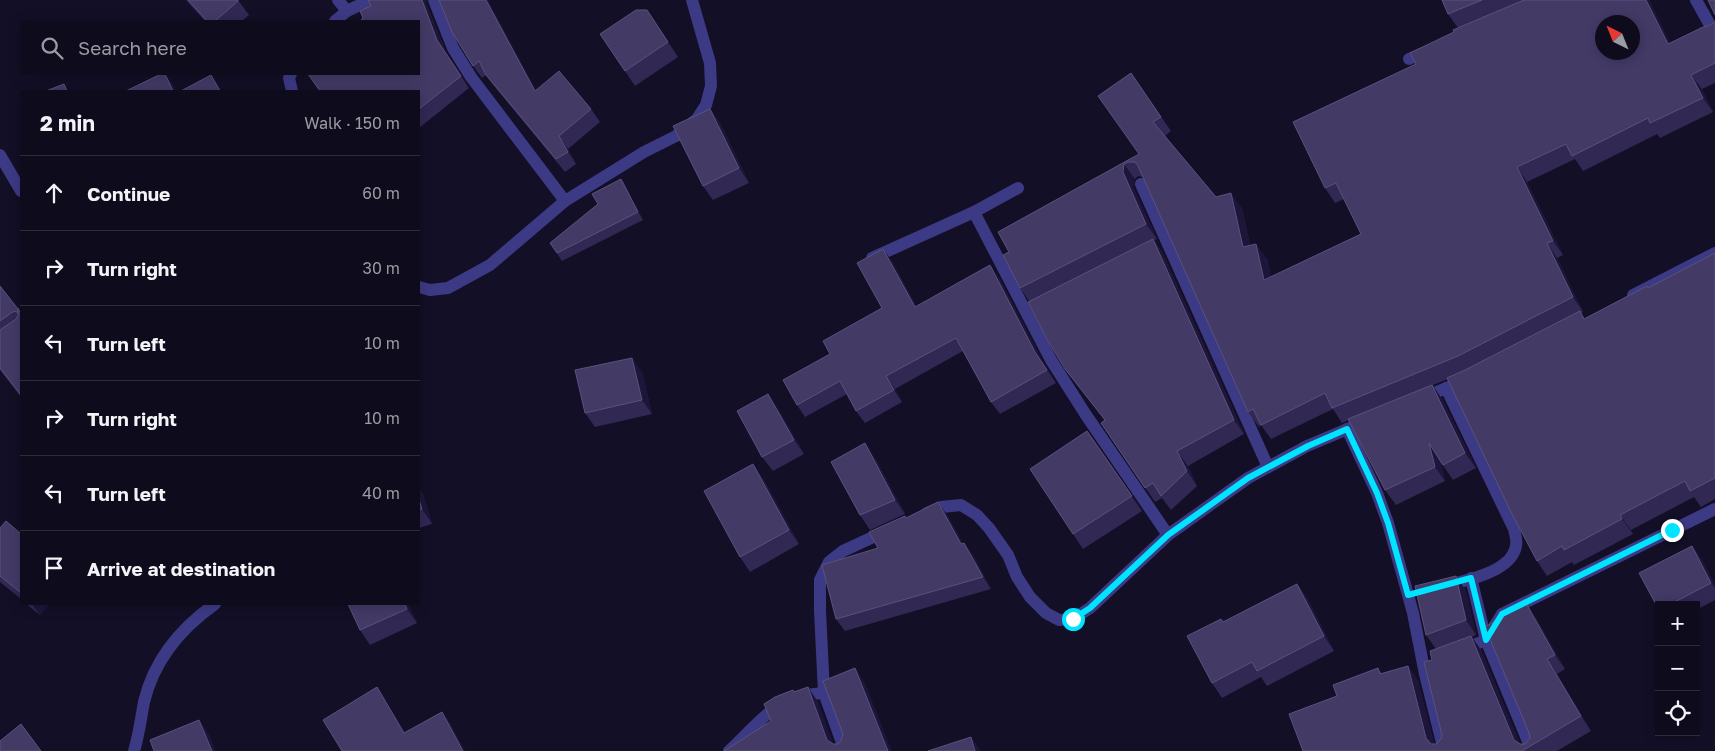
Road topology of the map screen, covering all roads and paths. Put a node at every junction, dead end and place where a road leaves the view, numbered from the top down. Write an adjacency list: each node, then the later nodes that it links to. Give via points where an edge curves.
1 (338, 0): 6 (street)
2 (370, 0): 6 (street)
3 (434, 0): 17 (street, via 453,48 471,77)
4 (692, 0): 17 (street, via 710,63 711,86 706,105 696,119 676,136)
5 (1696, 0): 8 (street)
6 (347, 11): 7 (street)
7 (336, 20)
8 (1715, 34)
9 (1435, 48): 10 (street)
10 (1409, 59)
11 (291, 75): 12 (street)
12 (292, 90)
13 (0, 154): 16 (street)
14 (1141, 184): 28 (street, via 1163,245)
15 (1018, 188): 18 (street)
16 (20, 189)
17 (565, 201): 21 (street, via 490,265 448,288)
18 (974, 212): 20 (street); 32 (street, via 1031,311 1051,360)
19 (1715, 253): 22 (street)
20 (872, 258)
21 (420, 287)
22 (1624, 300)
23 (1481, 373): 24 (street)
24 (1446, 388): 25 (street); 33 (street, via 1514,529 1517,542 1508,562)
25 (1410, 403)
26 (1383, 414): 27 (street)
27 (1347, 429): 28 (street); 42 (street, via 1377,493 1412,594)
28 (1268, 468): 32 (street, via 1248,478)
29 (1715, 509): 36 (street, via 1502,614)
30 (916, 518): 32 (street, via 941,507 961,505 977,515 1008,555 1030,597 1046,614 1059,620 1073,619 1090,608)
31 (900, 525): 38 (street, via 843,551 829,562 820,580)
32 (1168, 535)
33 (1471, 578): 34 (street); 36 (street)
34 (1434, 588)
35 (214, 605): 39 (street, via 176,638 159,661 145,700)
36 (1486, 640): 37 (street); 43 (street)
37 (1450, 653)
38 (824, 693): 40 (street, via 798,696 781,703); 41 (street)
39 (134, 751)
40 (729, 751)
41 (845, 751)
42 (1444, 751)
43 (1532, 751)

